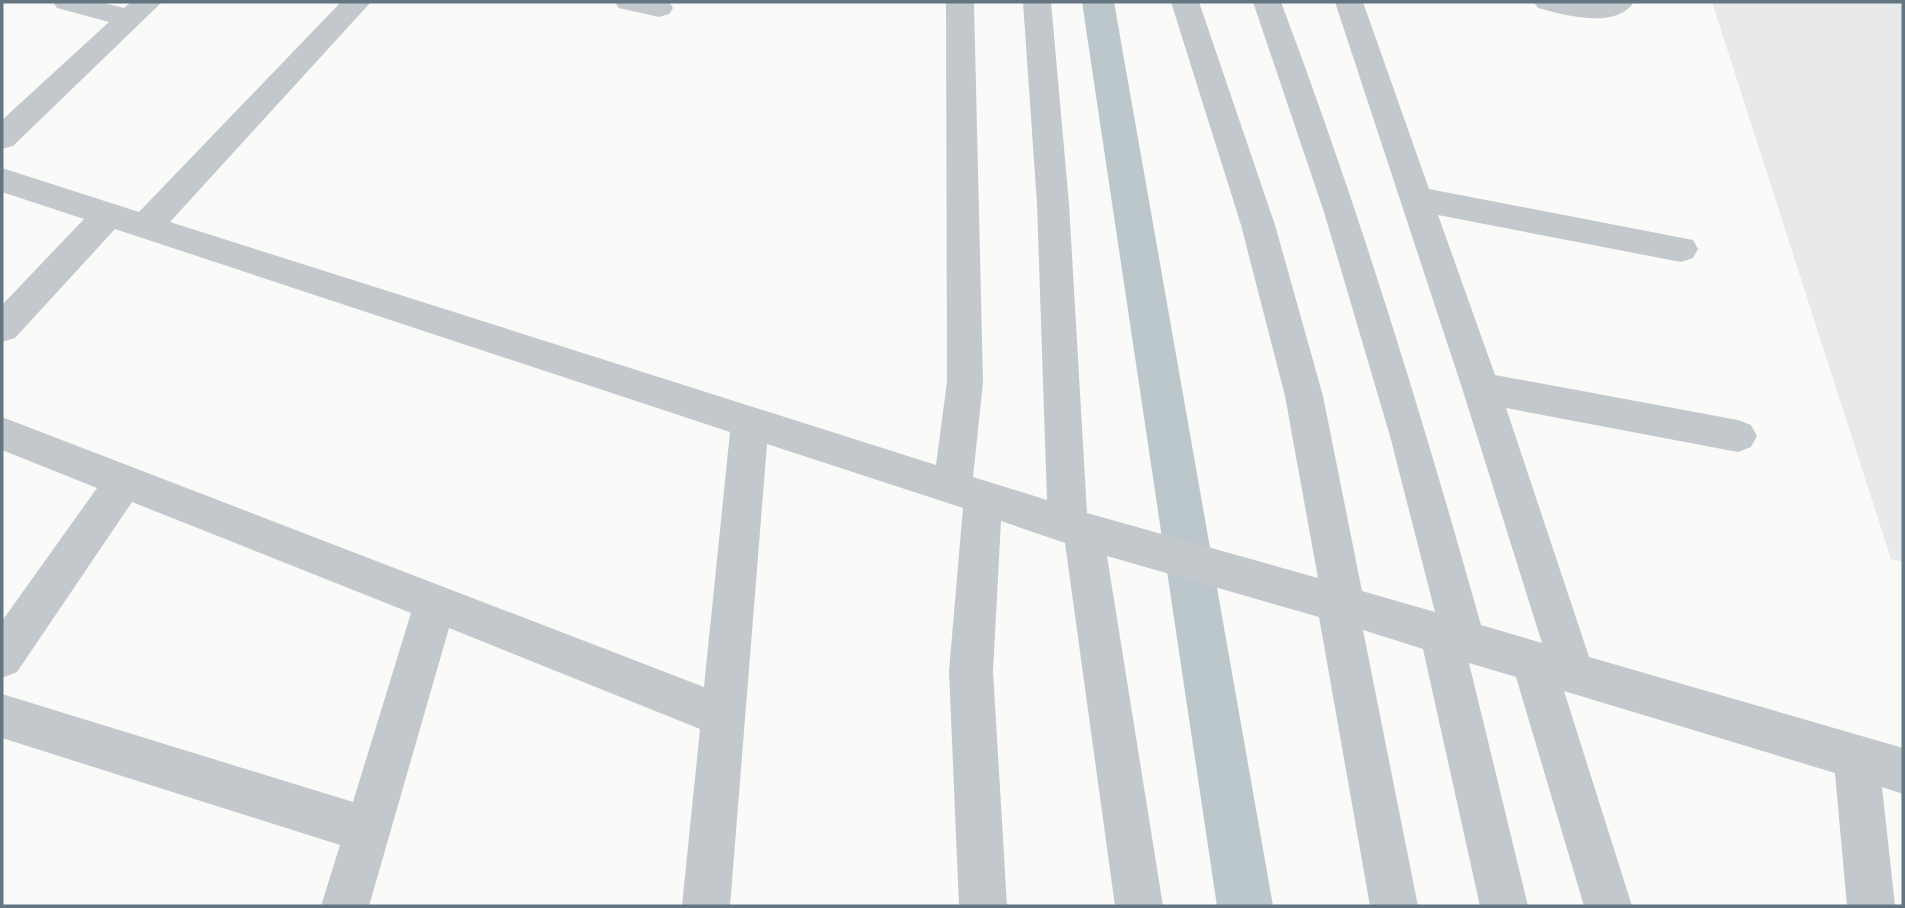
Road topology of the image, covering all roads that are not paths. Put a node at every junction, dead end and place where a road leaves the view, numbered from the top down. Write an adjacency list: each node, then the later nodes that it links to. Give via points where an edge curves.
1 (67, 2): 12 (street)
2 (357, 2): 17 (street)
3 (629, 2): 11 (street)
4 (960, 2): 25 (street)
5 (1037, 2): 26 (street)
6 (1185, 2): 28 (street, via 1258,225 1304,396)
7 (1267, 2): 29 (street, via 1349,239 1409,436)
8 (1349, 2): 15 (street)
9 (1548, 2): 10 (street, via 1603,8)
10 (1620, 2)
11 (659, 8)
12 (139, 10): 13 (street)
13 (2, 138)
14 (2, 180): 16 (street)
15 (1415, 198): 18 (street); 20 (street)
16 (108, 215): 17 (street); 19 (street)
17 (145, 227): 21 (street)
18 (1681, 249)
19 (2, 328)
20 (1480, 388): 23 (street); 31 (street)
21 (750, 424): 25 (street); 33 (street)
22 (2, 433): 24 (street)
23 (1738, 436)
24 (124, 481): 27 (street); 30 (street)
25 (967, 494): 26 (street); 39 (street)
26 (1075, 528): 28 (street); 40 (street)
27 (435, 603): 33 (street); 36 (street)
28 (1340, 604): 29 (street); 41 (street)
29 (1452, 637): 31 (street); 42 (street)
30 (2, 657)
31 (1553, 667): 34 (street); 43 (street)
32 (2, 716): 36 (street)
33 (723, 716): 38 (street)
34 (1856, 757): 35 (street); 44 (street)
35 (1903, 771)
36 (368, 830): 37 (street)
37 (345, 906)
38 (706, 906)
39 (983, 906)
40 (1139, 906)
41 (1394, 906)
42 (1504, 906)
43 (1608, 906)
44 (1871, 906)

